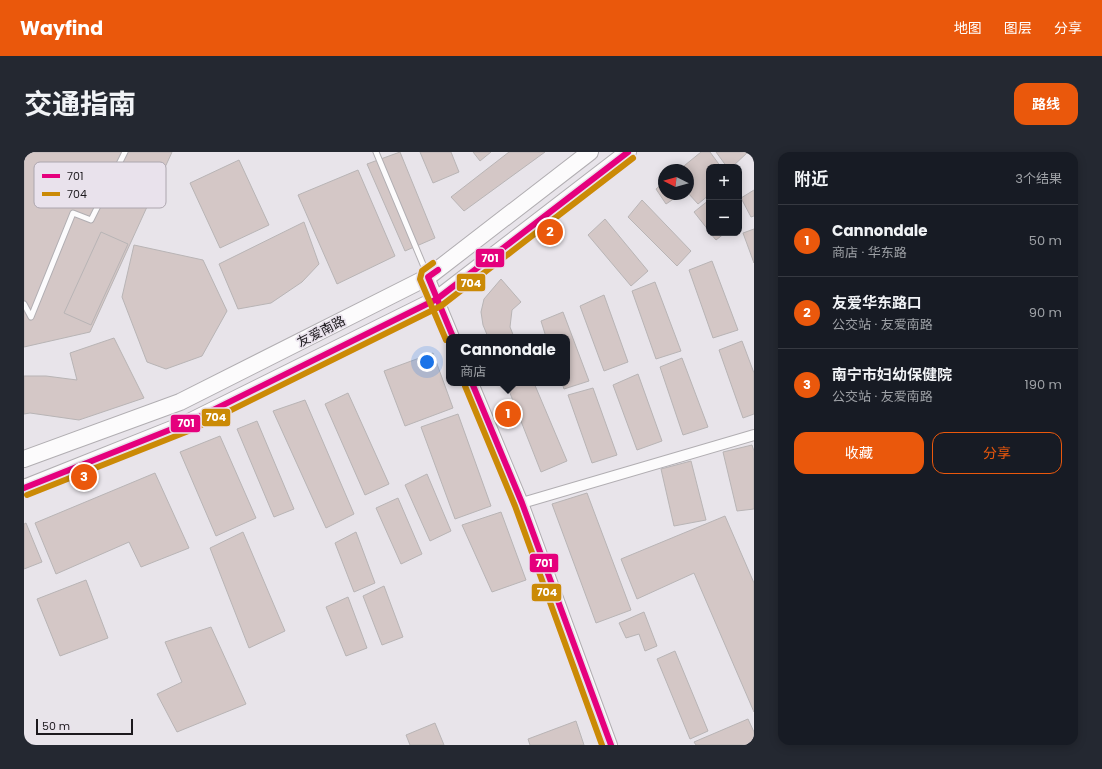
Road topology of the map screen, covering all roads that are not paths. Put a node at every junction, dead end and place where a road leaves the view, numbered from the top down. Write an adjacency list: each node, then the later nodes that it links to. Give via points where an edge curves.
1 (125, 152): 5 (lane)
2 (376, 152): 7 (lane)
3 (590, 152): 7 (main road, 友爱南路)
4 (628, 152): 8 (main road, 友爱南路)
5 (120, 162)
6 (97, 208): 9 (lane, via 91,220 74,213 31,317)
7 (428, 277): 8 (street); 13 (main road, 友爱南路, via 180,402)
8 (437, 299): 10 (street); 14 (main road, 友爱南路, via 188,423)
9 (24, 304)
10 (452, 334)
11 (473, 386): 15 (street)
12 (754, 435): 15 (street)
13 (24, 459)
14 (24, 488)
15 (522, 503): 16 (street)
16 (611, 745)

